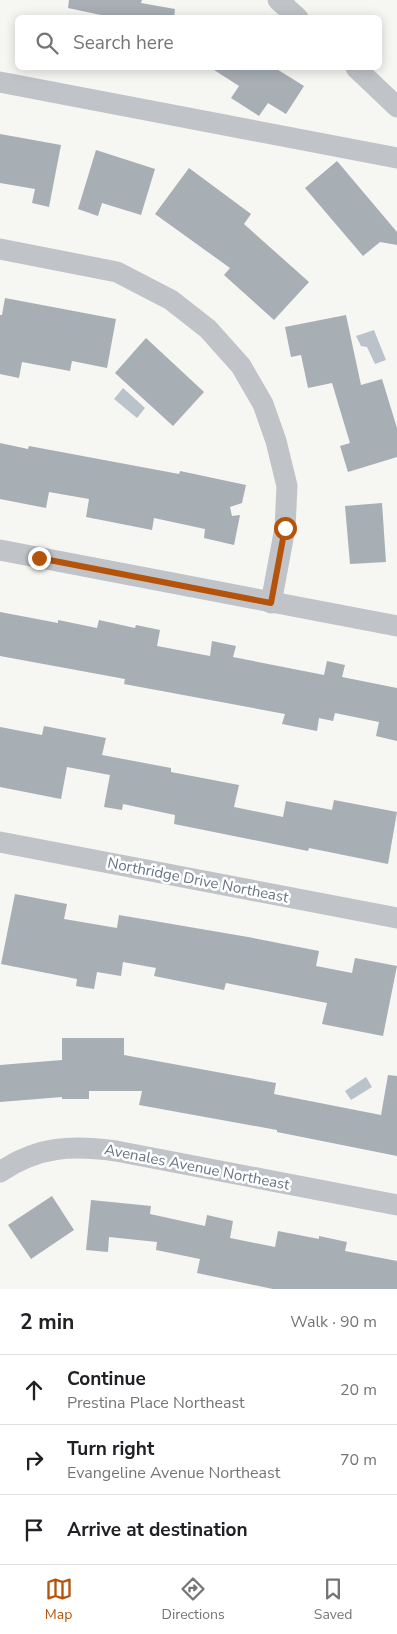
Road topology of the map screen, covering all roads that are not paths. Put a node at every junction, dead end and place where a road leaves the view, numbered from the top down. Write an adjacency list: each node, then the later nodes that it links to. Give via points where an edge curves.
1 (278, 0): 2 (street)
2 (295, 15)
3 (358, 70): 5 (street)
4 (0, 82): 6 (street)
5 (397, 107)
6 (397, 158)
7 (0, 250): 9 (street, via 117,272 171,300 208,329 241,366 263,404 287,486 285,528)
8 (0, 550): 9 (street)
9 (271, 603): 10 (street)
10 (397, 626)
11 (0, 842): 12 (street, Northridge Drive Northeast)
12 (397, 918)
13 (0, 1172): 14 (street, Avenales Avenue Northeast, via 25,1158 51,1150 84,1147)
14 (397, 1205)

